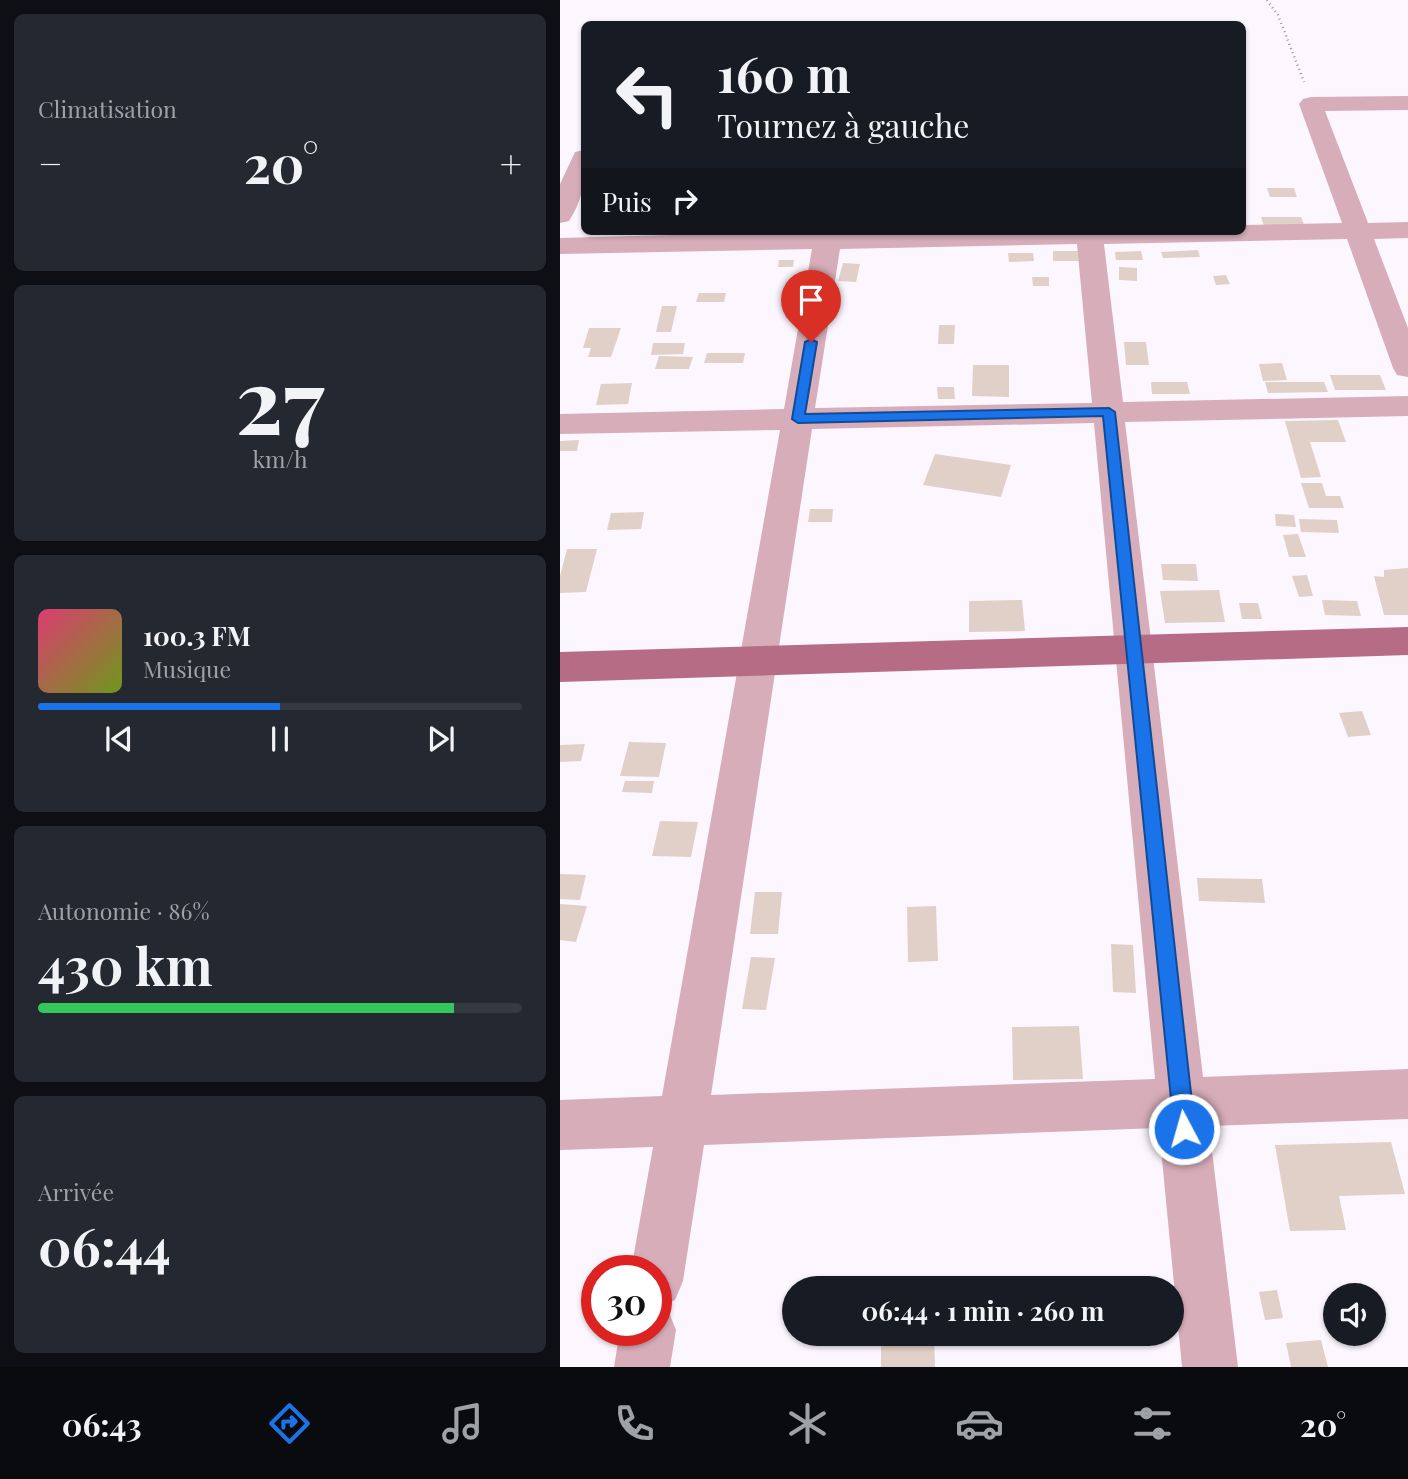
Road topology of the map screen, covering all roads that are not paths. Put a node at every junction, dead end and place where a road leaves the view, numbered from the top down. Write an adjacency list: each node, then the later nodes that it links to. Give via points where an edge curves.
1 (1408, 103): 5 (street, via 1311,103)
2 (581, 164): 3 (street)
3 (560, 215)
4 (1408, 230): 5 (street)
5 (1358, 231): 6 (street); 11 (street)
6 (1246, 232)
7 (915, 235): 9 (street)
8 (1090, 235): 13 (street)
9 (828, 236): 10 (street); 14 (street)
10 (560, 246)
11 (1408, 368)
12 (1408, 406): 13 (street)
13 (1109, 412): 14 (street); 17 (street)
14 (798, 419): 15 (street); 18 (street)
15 (560, 424)
16 (1408, 641): 17 (main road)
17 (1134, 649): 18 (main road); 21 (street)
18 (758, 661): 19 (main road); 22 (street)
19 (560, 667)
20 (1408, 1094): 21 (street)
21 (1182, 1103): 22 (street); 27 (street)
22 (683, 1121): 23 (street); 24 (street)
23 (560, 1125)
24 (660, 1255)
25 (645, 1346): 26 (street)
26 (642, 1367)
27 (1210, 1367)

